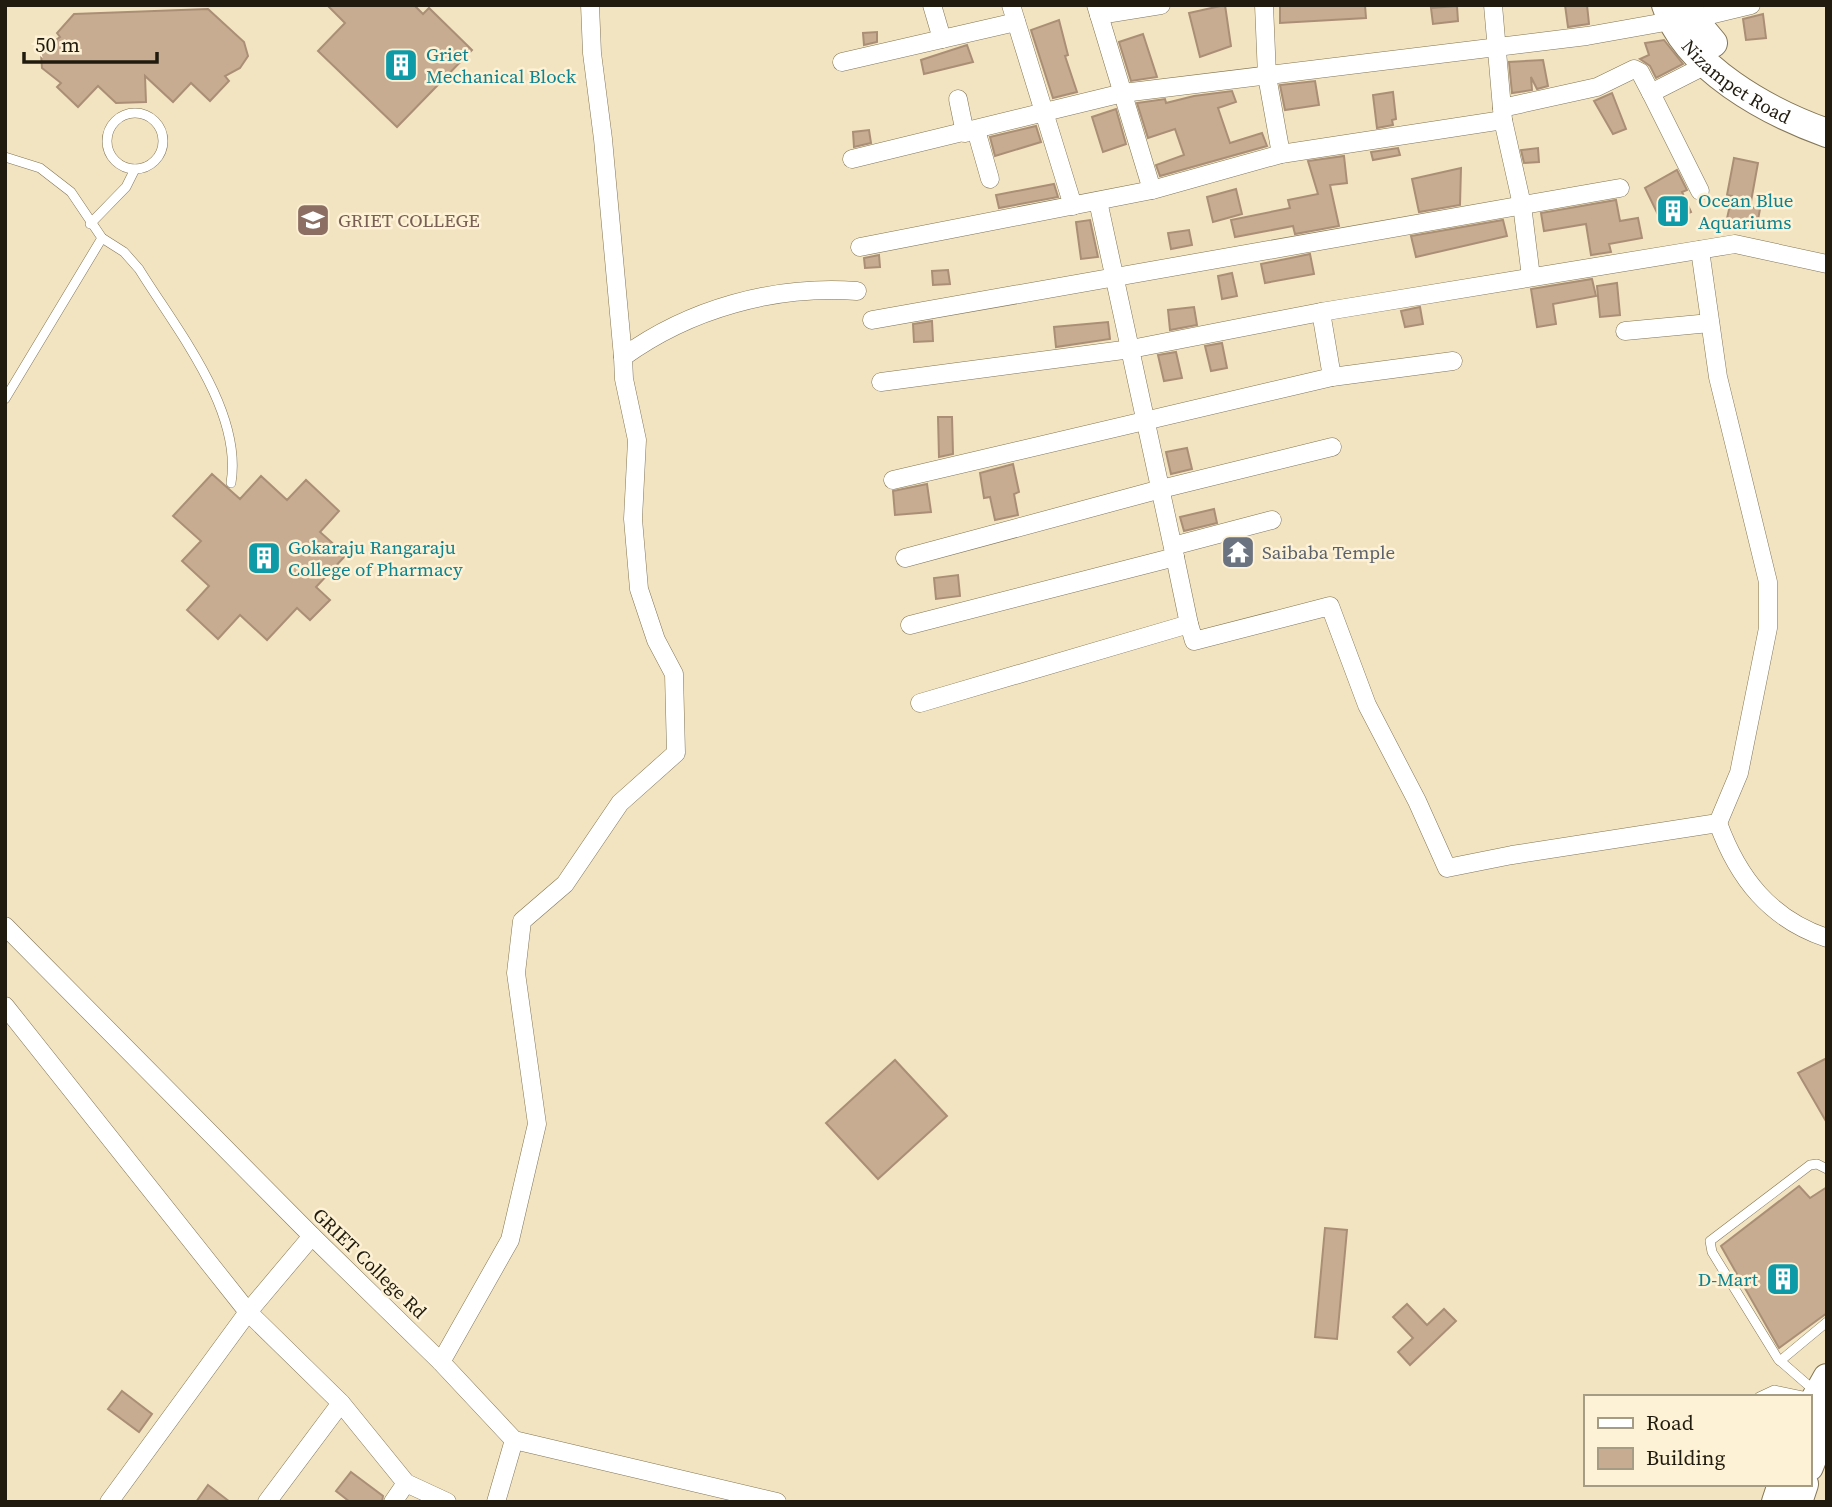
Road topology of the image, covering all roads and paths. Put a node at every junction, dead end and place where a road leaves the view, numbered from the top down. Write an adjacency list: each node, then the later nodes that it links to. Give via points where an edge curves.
1 (590, 5): 47 (street)
2 (932, 5): 10 (street)
3 (1161, 5): 7 (street)
4 (1264, 5): 14 (street)
5 (1493, 5): 11 (street)
6 (1751, 5): 9 (street)
7 (1098, 10): 15 (street)
8 (1014, 13): 10 (street); 18 (street)
9 (1680, 13): 11 (street, via 1652,27); 13 (main road, Nizampet Road); 20 (main road, Nizampet Road, via 1766,90)
10 (942, 39): 12 (street)
11 (1496, 48): 14 (street); 19 (street)
12 (842, 62)
13 (1708, 64): 16 (street); 22 (main road, Nizampet Road, via 1756,101)
14 (1268, 76): 15 (street); 23 (street)
15 (1123, 93): 18 (street); 29 (street)
16 (1651, 93): 19 (street, via 1634,69 1597,87); 30 (street)
17 (958, 99): 21 (street)
18 (1045, 114): 21 (street); 33 (street)
19 (1503, 114): 23 (street); 32 (street)
20 (1827, 118)
21 (970, 131): 25 (street); 27 (street)
22 (1827, 133)
23 (1281, 154): 29 (street)
24 (5, 157): 34 (lane, via 40,168 71,192)
25 (852, 159)
26 (135, 169): 26 (lane, via 115,161 107,142 114,121 134,113 154,121 163,141 155,161); 34 (lane, via 126,187)
27 (990, 179)
28 (1620, 188): 32 (street)
29 (1152, 190): 31 (street)
30 (1700, 191)
31 (1098, 201): 33 (street); 39 (street)
32 (1522, 205): 39 (street); 40 (street)
33 (1073, 206): 36 (street)
34 (90, 224): 35 (lane)
35 (102, 238): 51 (lane); 55 (lane, via 124,252 139,270 221,404 230,444)
36 (860, 247)
37 (1700, 250): 38 (street, via 1735,244); 40 (street); 44 (street)
38 (1827, 264)
39 (1115, 277): 43 (street); 46 (street)
40 (1531, 277): 42 (street)
41 (856, 291): 47 (street, via 821,289 753,299 685,319)
42 (1321, 312): 46 (street); 49 (street)
43 (872, 320)
44 (1710, 323): 45 (street); 63 (street, via 1718,377 1768,582 1768,628 1739,774)
45 (1625, 331)
46 (1131, 349): 50 (street); 52 (street)
47 (622, 357): 72 (street, via 637,440 633,519 639,589 656,640 674,674 676,753 621,803 565,884 522,921 516,973 537,1124 510,1240)
48 (1453, 361): 49 (street)
49 (1332, 377): 52 (street)
50 (881, 382)
51 (5, 399)
52 (1146, 421): 54 (street); 56 (street)
53 (1332, 447): 56 (street)
54 (893, 480)
55 (231, 484)
56 (1161, 489): 58 (street); 59 (street)
57 (1272, 520): 58 (street)
58 (1174, 552): 60 (street); 61 (street)
59 (905, 558)
60 (1189, 624): 62 (street); 63 (street, via 1194,641 1331,606 1367,705 1447,869 1526,852)
61 (910, 625)
62 (920, 703)
63 (1718, 823): 65 (street, via 1748,885 1799,929)
64 (5, 926): 68 (street, GRIET College Rd)
65 (1827, 938)
66 (5, 1006): 69 (street)
67 (1827, 1169): 71 (lane, via 1811,1165 1710,1241 1712,1252)
68 (312, 1236): 69 (street); 72 (street, GRIET College Rd)
69 (248, 1312): 76 (street); 80 (street)
70 (1827, 1322): 71 (lane)
71 (1780, 1361): 75 (lane)
72 (442, 1362): 77 (street, GRIET College Rd)
73 (1763, 1395): 74 (lane, via 1774,1390)
74 (1797, 1395)
75 (1816, 1399): 78 (main road)
76 (341, 1403): 79 (street); 81 (street)
77 (514, 1440): 84 (street); 85 (street)
78 (1811, 1447)
79 (406, 1483): 82 (street); 83 (street)
80 (110, 1501)
81 (267, 1502)
82 (393, 1502)
83 (447, 1502)
84 (496, 1502)
85 (777, 1502)

